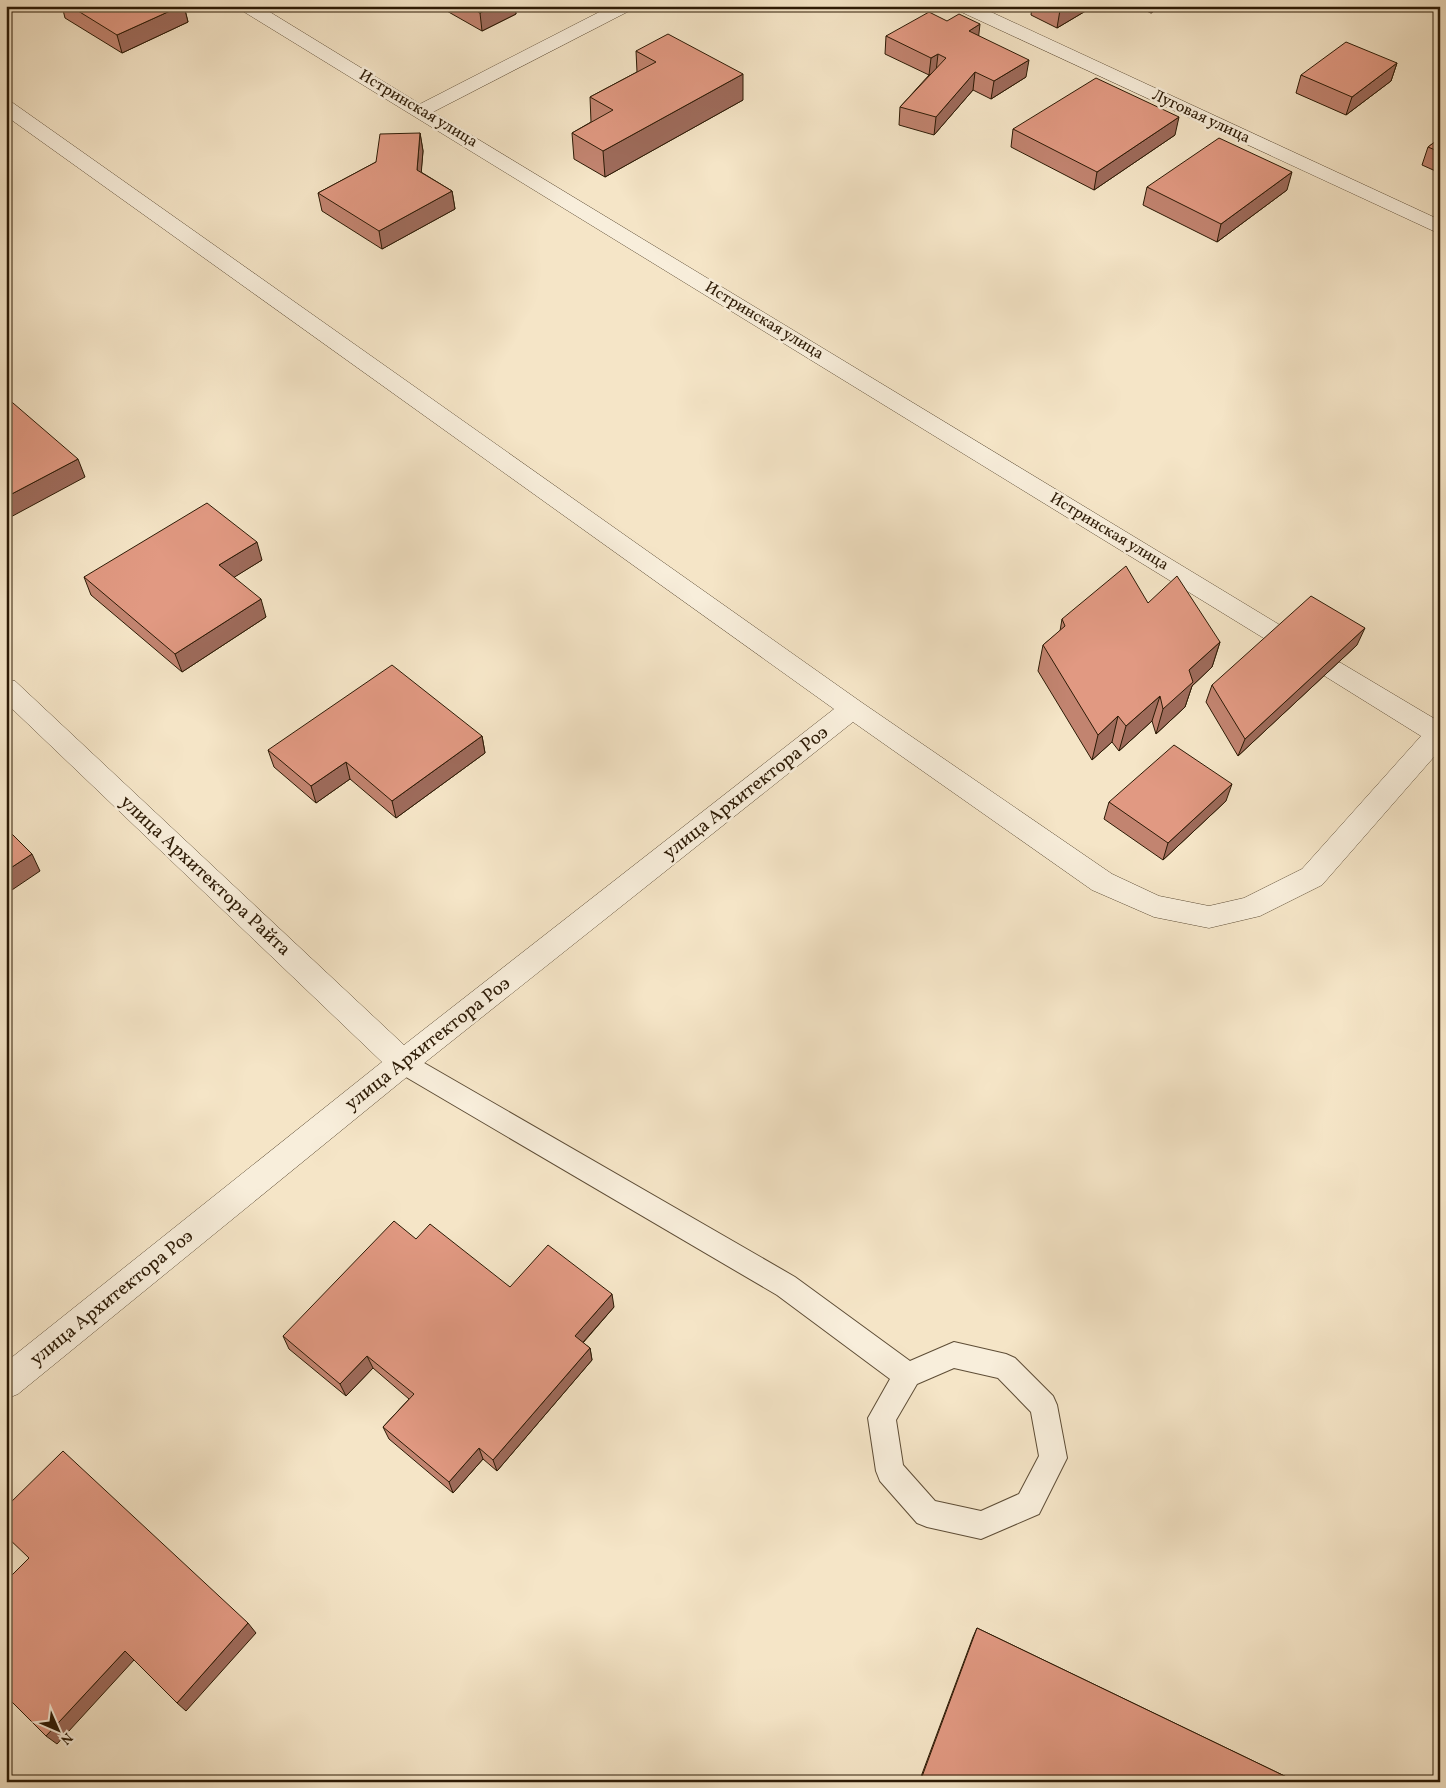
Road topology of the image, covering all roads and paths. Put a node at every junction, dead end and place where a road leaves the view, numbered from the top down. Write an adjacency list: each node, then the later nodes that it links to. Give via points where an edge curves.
1 (247, 6): 5 (street, Истринская улица)
2 (625, 6): 5 (street)
3 (963, 6): 6 (street, Луговая улица)
4 (6, 107): 10 (street)
5 (420, 110): 7 (street, Истринская улица)
6 (1440, 228)
7 (1279, 636)
8 (1332, 669): 11 (street)
9 (6, 688): 12 (street, улица Архитектора Райта)
10 (852, 709): 11 (street, via 1102,882 1154,906 1209,917 1250,908 1312,876); 12 (street, улица Архитектора Роэ)
11 (1439, 733)
12 (403, 1063): 13 (lane, via 786,1286); 14 (street, улица Архитектора Роэ)
13 (907, 1374): 13 (lane, via 954,1355 1006,1367 1043,1405 1053,1458 1029,1504 981,1525 927,1513 890,1471 882,1418)
14 (6, 1383)

